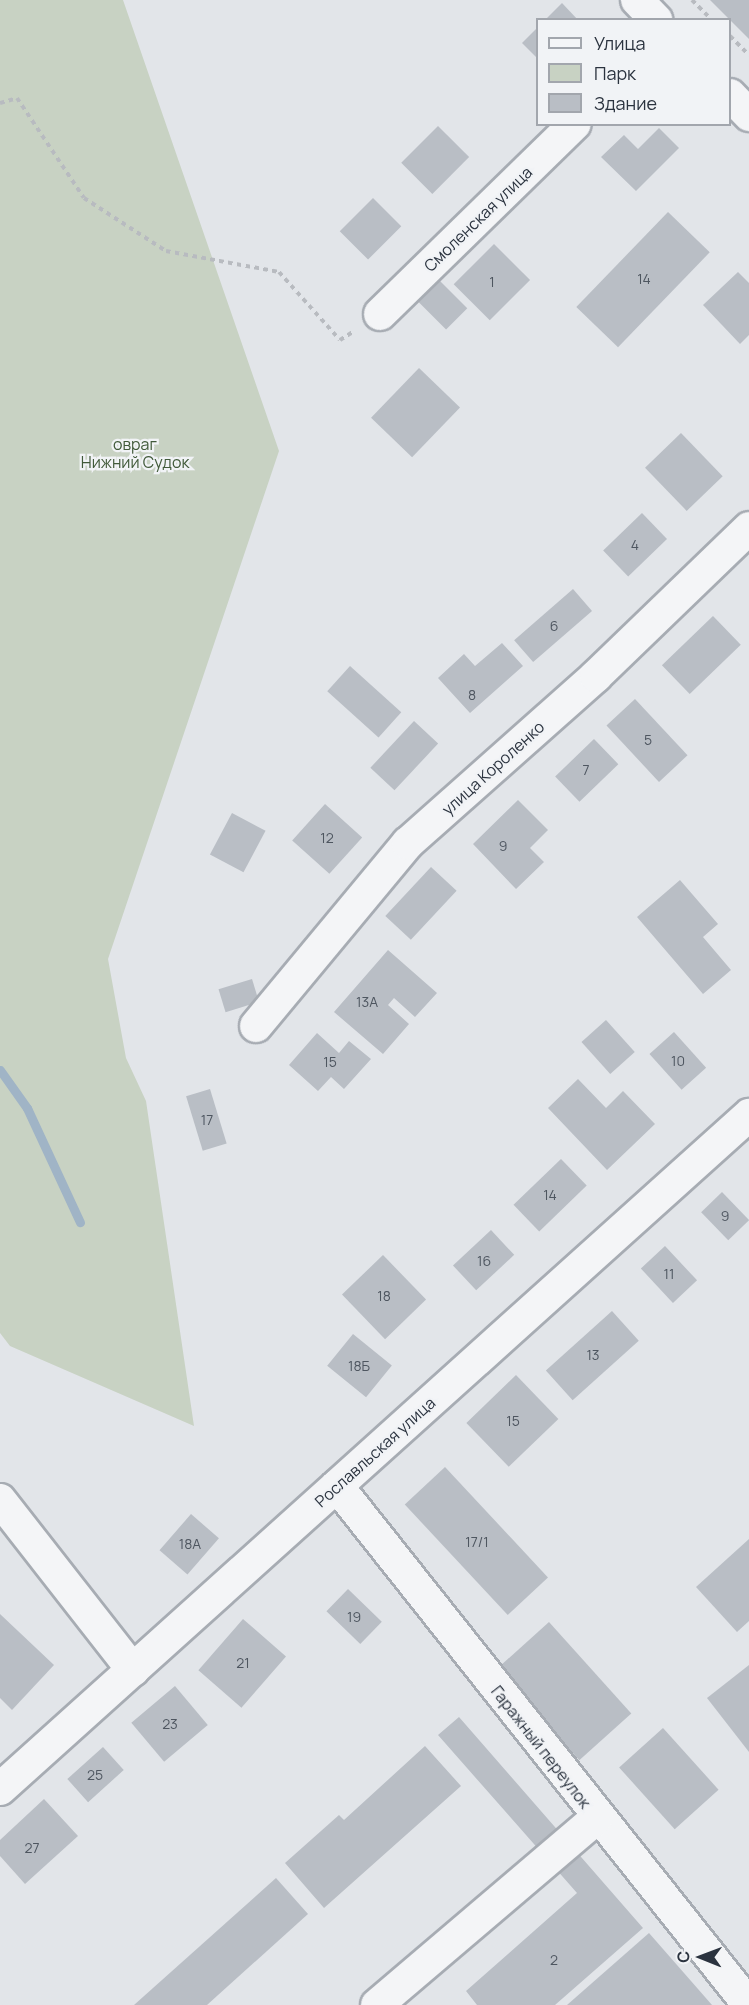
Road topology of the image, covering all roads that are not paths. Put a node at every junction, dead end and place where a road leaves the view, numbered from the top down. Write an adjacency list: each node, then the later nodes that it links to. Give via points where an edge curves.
1 (637, 0): 2 (street)
2 (654, 18)
3 (731, 97): 4 (street)
4 (749, 116)
5 (573, 126): 6 (street, Смоленская улица)
6 (380, 314)
7 (749, 528): 8 (street, улица Короленко, via 596,676 408,843)
8 (256, 1026)
9 (749, 1115): 10 (street, Рославльская улица)
10 (337, 1486): 12 (street, Рославльская улица); 14 (street, Гаражный переулок)
11 (0, 1500): 12 (street)
12 (133, 1670): 13 (street, Рославльская улица)
13 (0, 1789)
14 (597, 1818): 15 (street); 16 (street, Гаражный переулок)
15 (377, 2005)
16 (749, 2005)

